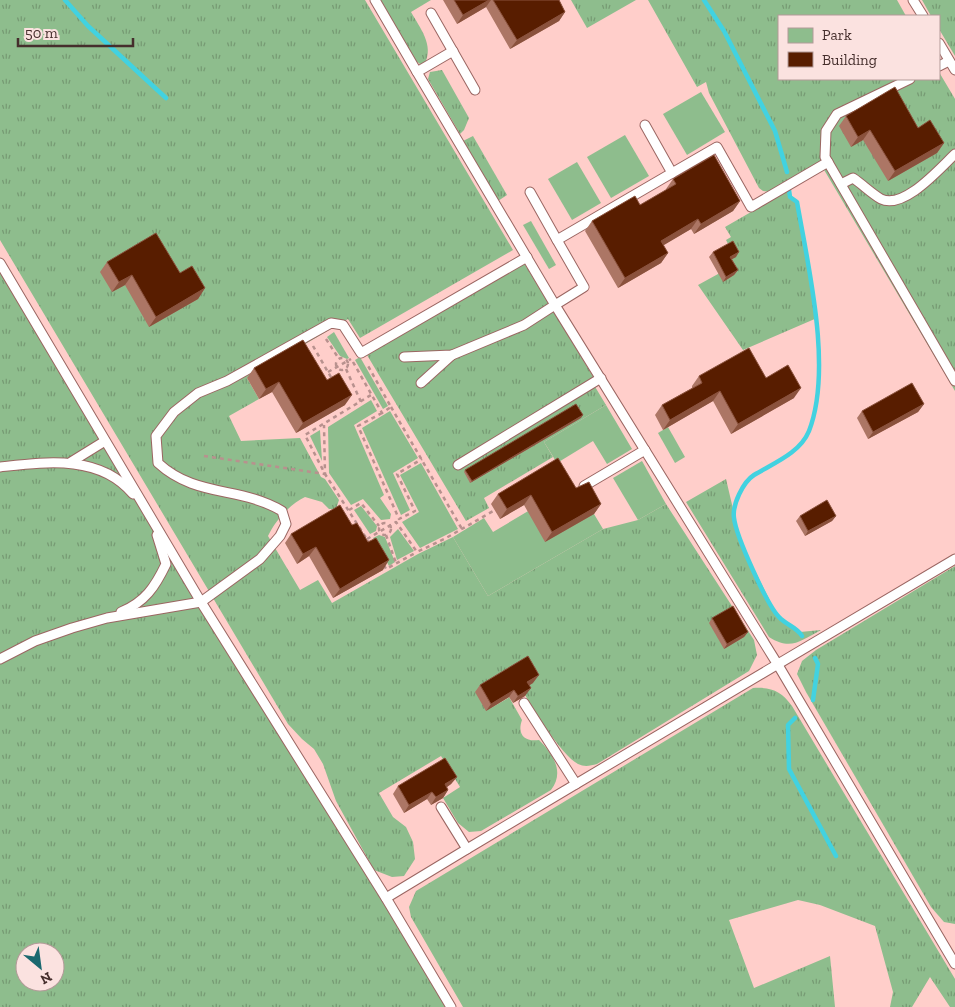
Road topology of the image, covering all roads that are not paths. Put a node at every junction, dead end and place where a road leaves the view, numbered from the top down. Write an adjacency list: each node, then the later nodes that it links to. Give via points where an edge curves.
1 (375, 0): 10 (lane)
2 (913, 0): 4 (lane)
3 (431, 13): 6 (lane)
4 (922, 15)
5 (940, 45): 7 (lane)
6 (453, 51): 10 (lane); 12 (lane)
7 (949, 61): 8 (lane); 9 (lane)
8 (940, 66)
9 (955, 70)
10 (417, 72): 20 (lane)
11 (908, 80): 15 (lane, via 837,114 826,131 825,157)
12 (474, 90)
13 (644, 125): 16 (lane)
14 (955, 154): 17 (lane, via 913,192 899,199 883,200 853,178)
15 (828, 162): 16 (lane, via 751,207 717,147); 17 (lane)
16 (672, 173): 19 (lane)
17 (841, 184): 26 (lane)
18 (530, 192): 19 (lane)
19 (557, 240): 22 (lane, via 584,287)
20 (527, 256): 22 (lane); 36 (lane, via 360,353 343,325 331,323 227,381 198,393 174,412 156,436 158,463 170,474 192,485 263,500 282,511 286,524 260,559)
21 (0, 263): 28 (lane)
22 (556, 305): 23 (lane, via 524,325); 25 (lane)
23 (452, 355): 24 (lane); 27 (lane)
24 (404, 357)
25 (601, 378): 29 (lane); 31 (lane)
26 (955, 381)
27 (421, 383)
28 (105, 442): 30 (lane); 34 (lane)
29 (645, 450): 33 (lane); 39 (lane)
30 (71, 462): 32 (lane); 34 (lane, via 110,474 130,490)
31 (458, 465)
32 (0, 467)
33 (584, 486)
34 (148, 512): 36 (lane); 37 (lane, via 166,564 155,588 137,606)
35 (955, 559): 39 (lane)
36 (202, 602): 37 (lane); 44 (lane)
37 (107, 618): 38 (lane, via 34,641)
38 (0, 659)
39 (778, 665): 41 (lane); 45 (lane)
40 (524, 703): 41 (lane)
41 (576, 784): 43 (lane)
42 (441, 807): 43 (lane)
43 (467, 849): 44 (lane)
44 (386, 898): 47 (lane)
45 (952, 952): 46 (lane)
46 (955, 964)
47 (451, 1007)

